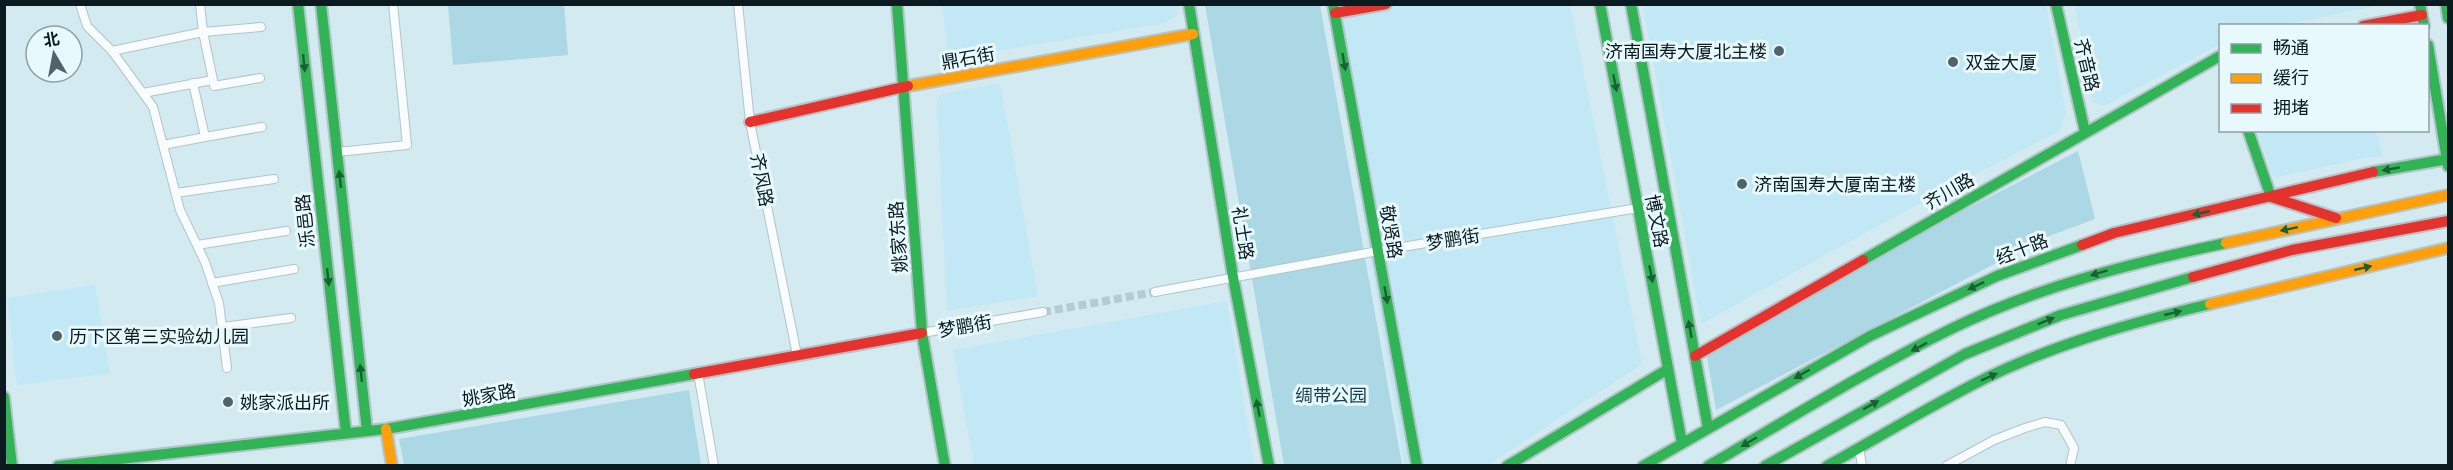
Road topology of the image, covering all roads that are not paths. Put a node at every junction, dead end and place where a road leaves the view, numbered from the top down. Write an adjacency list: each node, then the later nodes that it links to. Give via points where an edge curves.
1 (80, 4): 21 (street, via 87,26)
2 (200, 4): 19 (street)
3 (298, 4): 65 (main road, 泺邑路, one-way to 65)
4 (321, 4): 35 (main road)
5 (393, 4): 35 (street, via 407,145)
6 (738, 4): 29 (street, 齐风路)
7 (897, 4): 27 (main road, 姚家东路)
8 (1189, 4): 20 (main road, 礼士路)
9 (1386, 4): 14 (main road)
10 (1600, 4): 41 (main road, 博文路, one-way to 41)
11 (1631, 4): 57 (main road, 博文路, one-way to 11)
12 (2056, 4): 31 (main road, 齐音路)
13 (2446, 4): 16 (main road)
14 (1334, 9): 47 (main road, 敬贤路, one-way to 47)
15 (2422, 15): 17 (main road)
16 (2448, 18)
17 (2374, 24)
18 (261, 27): 19 (street)
19 (203, 32): 21 (street); 25 (street)
20 (1193, 34): 27 (main road, 鼎石街); 49 (main road, 礼士路)
21 (112, 51): 28 (street)
22 (2429, 56): 36 (main road)
23 (2219, 57): 31 (main road, 齐川路)
24 (260, 78): 25 (street, via 214,86)
25 (213, 80): 26 (street)
26 (193, 83): 28 (street); 33 (street)
27 (903, 87): 29 (main road, 鼎石街); 55 (main road, 姚家东路)
28 (143, 93): 34 (street, via 153,107)
29 (750, 122): 56 (street, 齐风路)
30 (262, 128): 33 (street)
31 (2085, 132): 57 (main road, 齐川路)
32 (2249, 132): 40 (main road)
33 (206, 136): 34 (street)
34 (163, 145): 38 (street)
35 (337, 152): 64 (main road, one-way to 35)
36 (2448, 162): 40 (main road, 经十路, one-way to 40, via 2358,175)
37 (274, 179): 38 (street)
38 (176, 193): 45 (street)
39 (2448, 195): 42 (main road)
40 (2271, 197): 42 (main road); 62 (main road, 经十路, one-way to 62, via 2114,233 1997,276 1870,336)
41 (1638, 208): 47 (street, 梦鹏街); 59 (main road, 博文路, one-way to 59)
42 (2338, 219): 77 (main road, one-way to 77, via 2136,261 2054,287 1955,327)
43 (2448, 221): 78 (main road, one-way to 43, via 1965,354 2061,315 2292,250)
44 (286, 231): 45 (street)
45 (197, 245): 50 (street)
46 (2448, 248): 67 (main road, one-way to 46, via 1974,384 2044,353 2152,318)
47 (1378, 251): 49 (street, 梦鹏街); 74 (main road, 敬贤路, one-way to 74)
48 (294, 270): 50 (street)
49 (1233, 277): 51 (street, 梦鹏街); 73 (main road, 礼士路, one-way to 49)
50 (212, 283): 54 (street)
51 (1155, 292)
52 (1043, 312): 55 (street, 梦鹏街)
53 (291, 318): 54 (street)
54 (223, 327): 58 (street)
55 (922, 333): 56 (main road, 姚家路); 72 (main road, 姚家东路)
56 (797, 355): 60 (main road, 姚家路)
57 (1695, 356): 62 (main road, 博文路)
58 (227, 368)
59 (1668, 369): 66 (main road, 博文路); 75 (main road)
60 (698, 373): 63 (main road, 姚家路); 71 (street)
61 (4, 397): 68 (main road)
62 (1708, 428): 66 (main road, 经十路)
63 (386, 429): 64 (main road, 姚家路); 70 (main road)
64 (367, 431): 65 (main road, 姚家路)
65 (346, 434): 69 (main road, 姚家路)
66 (1682, 443): 76 (main road, 经十路)
67 (1859, 447): 79 (main road); 80 (street)
68 (12, 465)
69 (58, 465)
70 (392, 465)
71 (714, 465)
72 (945, 465)
73 (1269, 465)
74 (1417, 465)
75 (1507, 465)
76 (1643, 465)
77 (1707, 465)
78 (1765, 465)
79 (1827, 465)
80 (1862, 465)
81 (1946, 465): 82 (street, via 1994,440 2045,422 2061,425 2074,448)
82 (2070, 465)

